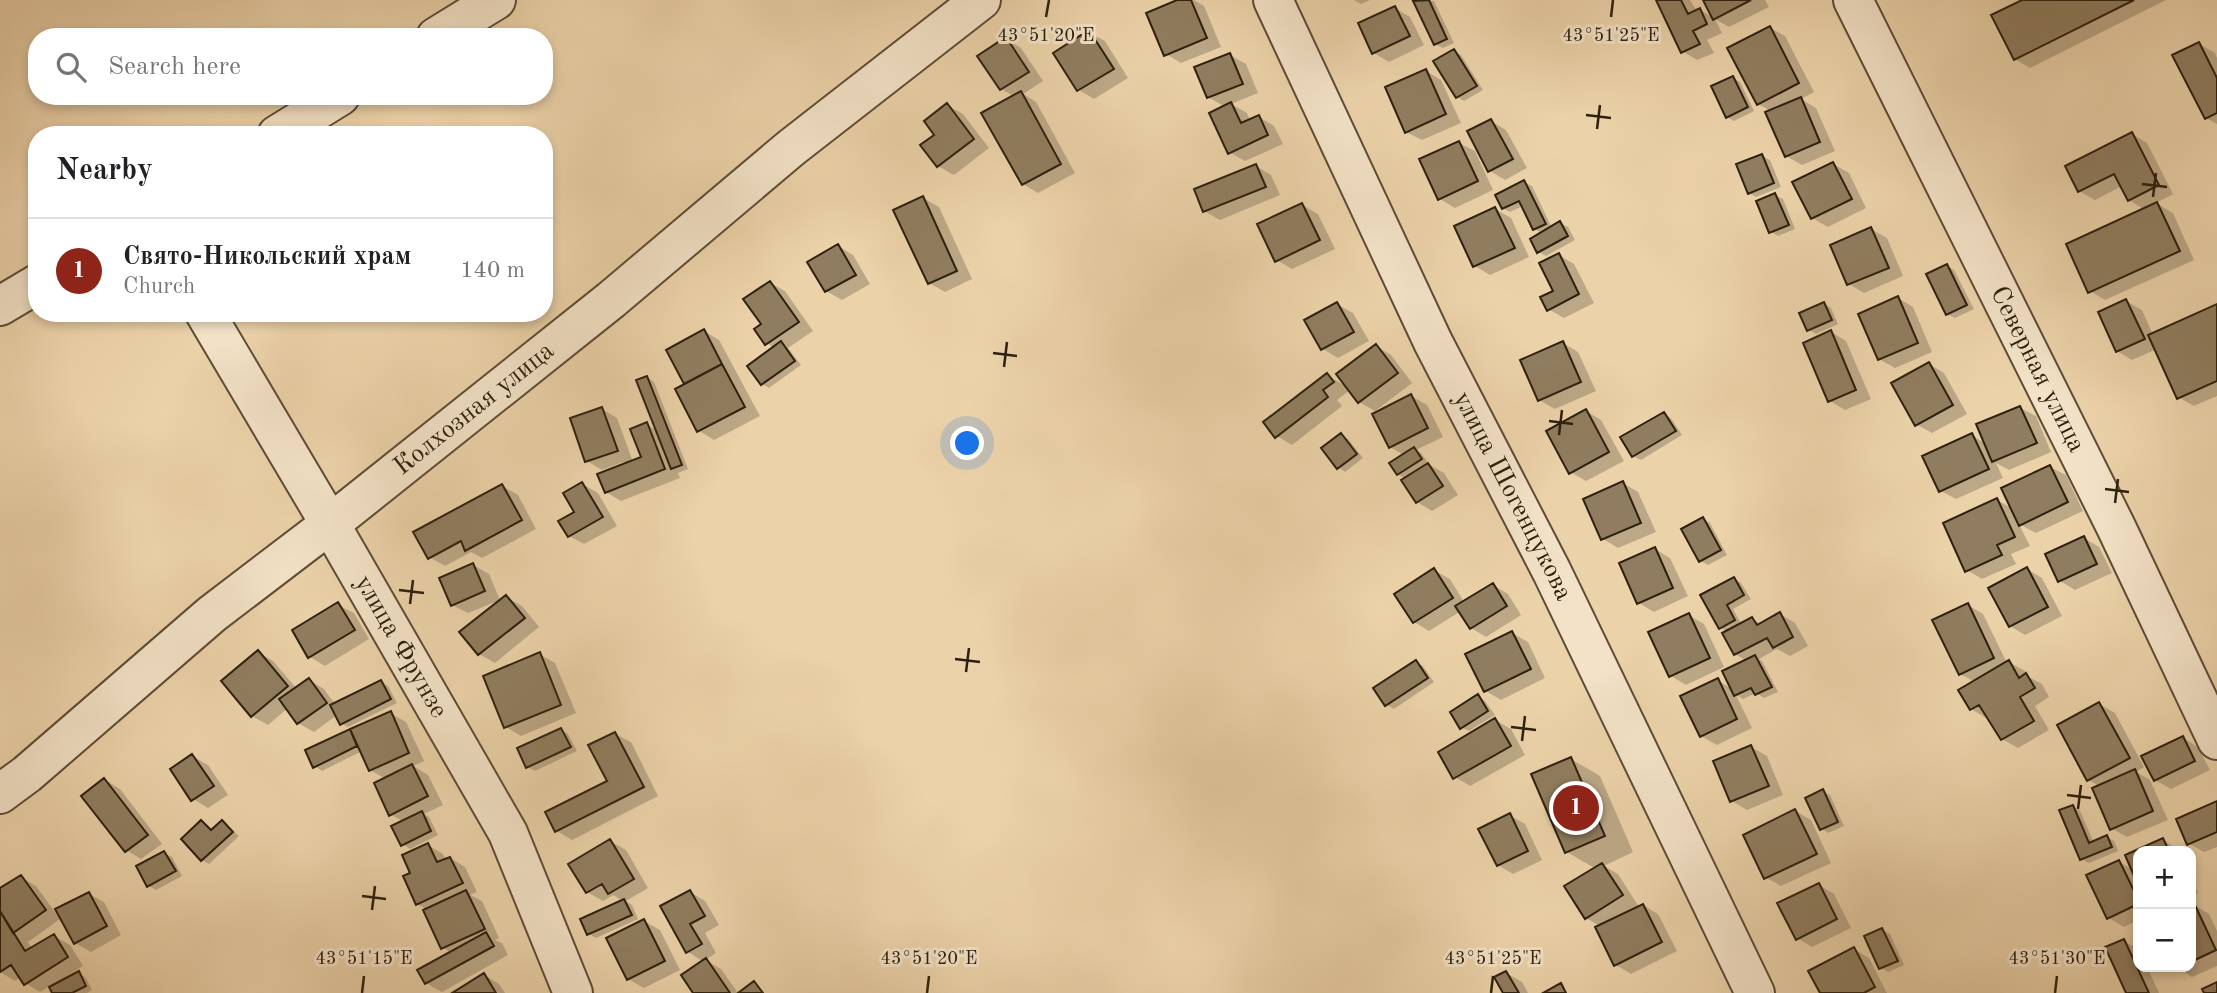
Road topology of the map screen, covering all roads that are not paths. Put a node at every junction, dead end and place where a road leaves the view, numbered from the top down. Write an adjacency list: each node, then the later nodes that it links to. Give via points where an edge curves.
1 (496, 0): 5 (street)
2 (981, 0): 11 (street, Колхозная улица, via 791,148 611,300)
3 (1273, 0): 15 (street, улица Шогенцукова, via 1433,342 1552,572)
4 (1853, 0): 12 (street, Северная улица)
5 (451, 28)
6 (326, 105): 7 (street)
7 (292, 126)
8 (28, 289): 9 (street)
9 (0, 306)
10 (210, 322): 11 (street, улица Фрунзе)
11 (330, 524): 13 (street, Колхозная улица, via 212,614); 14 (street, улица Фрунзе, via 508,833)
12 (2217, 740)
13 (0, 794)
14 (573, 993)
15 (1755, 993)

